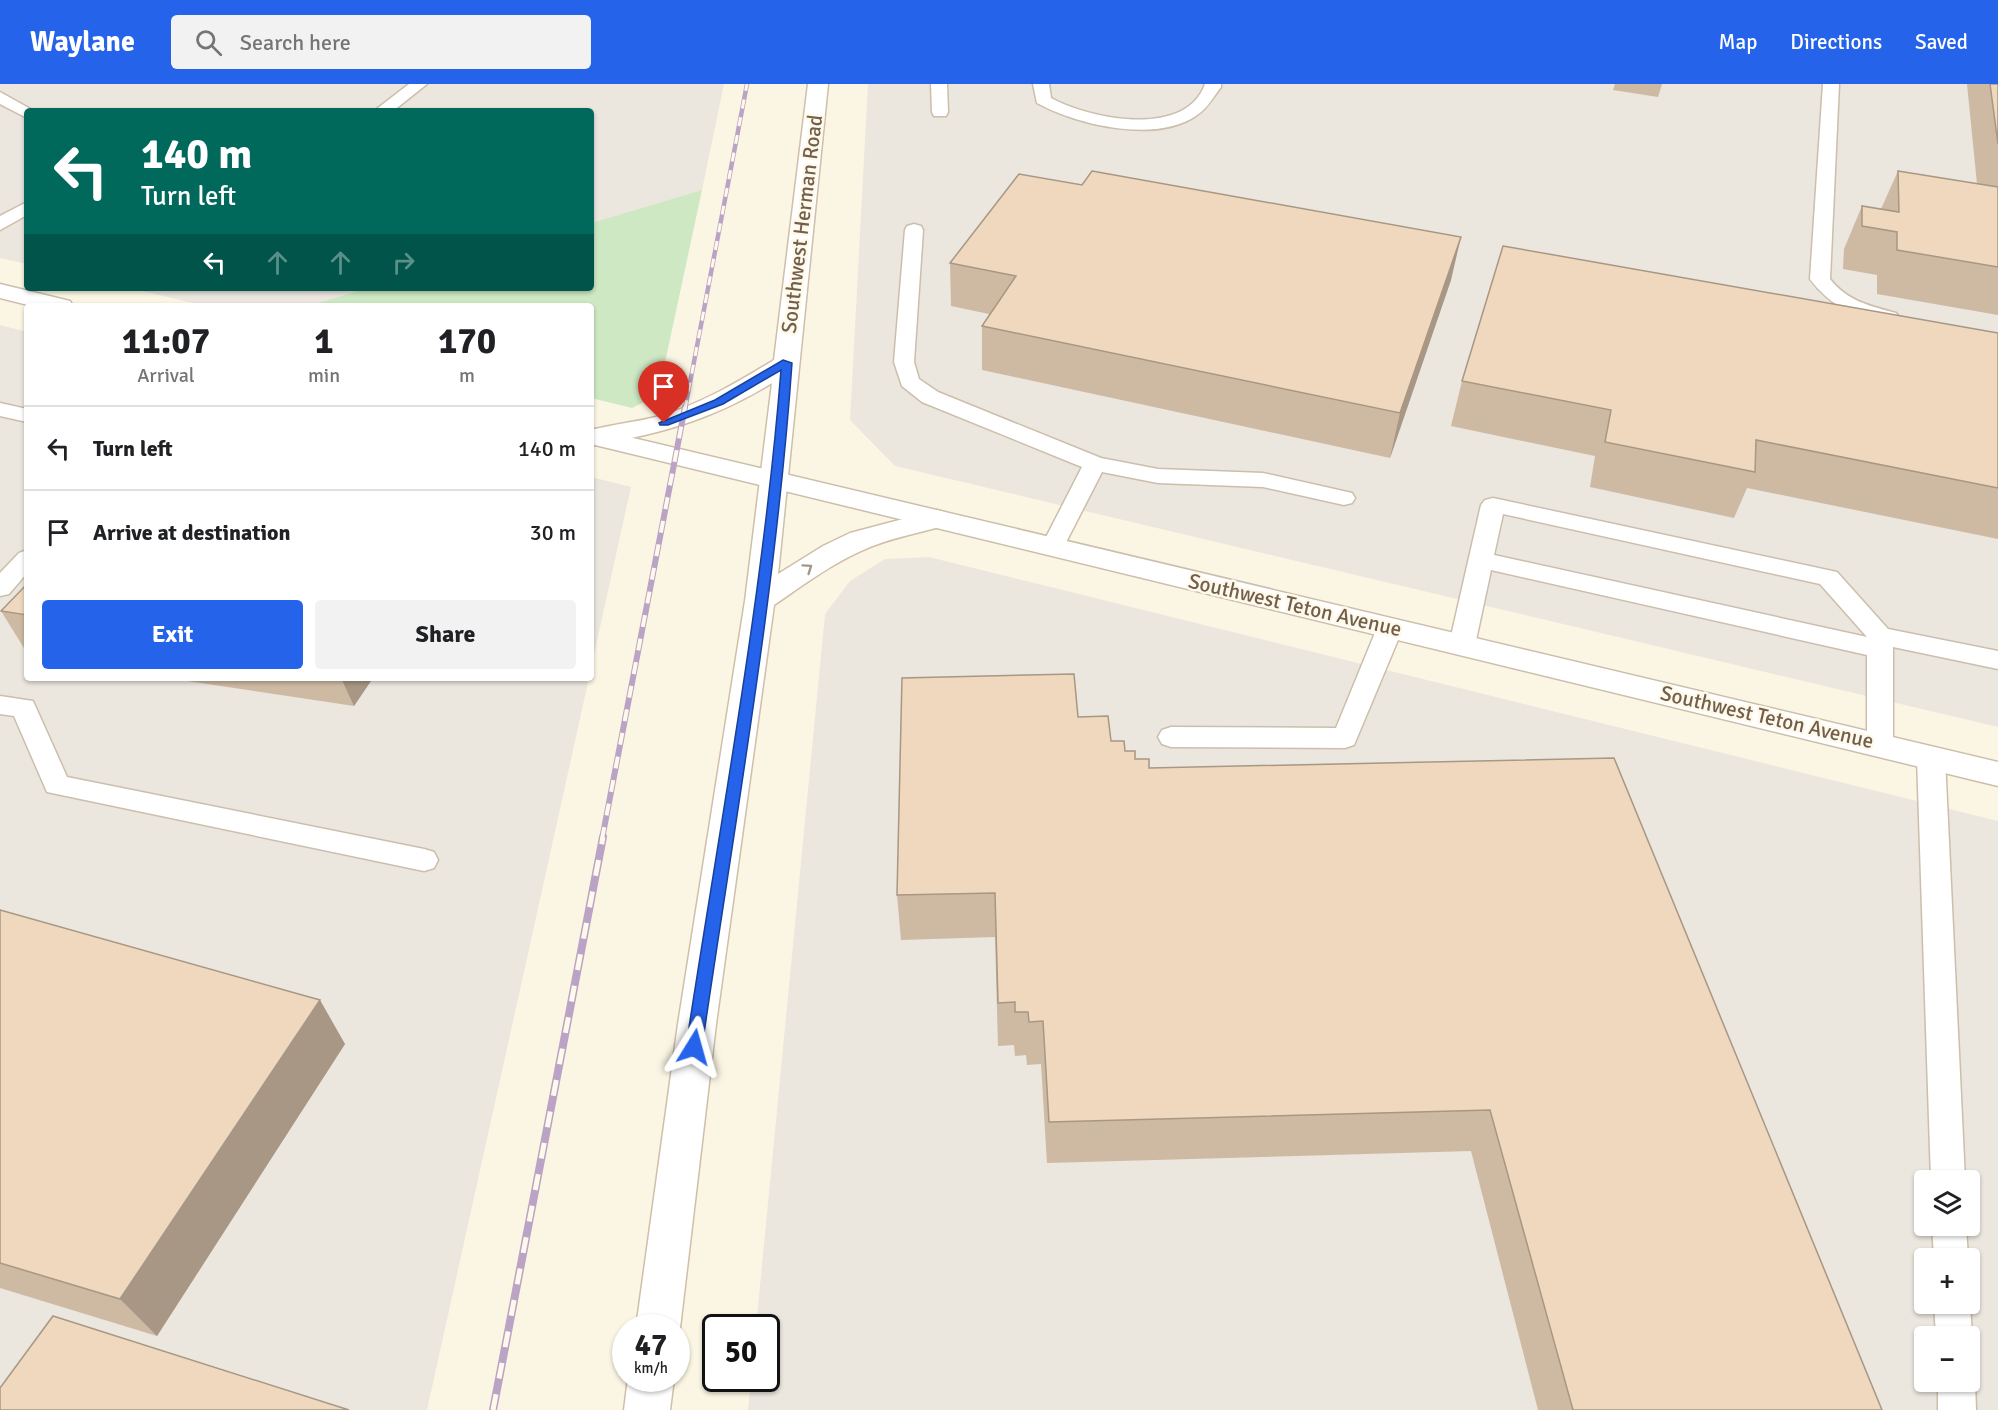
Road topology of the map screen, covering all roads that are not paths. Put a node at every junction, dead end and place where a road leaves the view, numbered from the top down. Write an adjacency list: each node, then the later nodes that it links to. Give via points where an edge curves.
1 (6, 84): 8 (lane)
2 (419, 84): 10 (lane)
3 (818, 84): 19 (main road, Southwest Herman Road)
4 (939, 84): 12 (lane)
5 (1041, 84): 6 (lane, via 1043,100 1063,111 1092,119 1144,124 1168,121 1190,112)
6 (1213, 84)
7 (1831, 84): 18 (lane, via 1820,279 1830,294 1858,310)
8 (0, 89)
9 (0, 97): 11 (lane)
10 (386, 108)
11 (24, 111)
12 (940, 112)
13 (24, 209): 14 (lane)
14 (0, 224)
15 (914, 230): 24 (lane, via 903,362 909,382 930,397)
16 (0, 291): 17 (main road)
17 (49, 303)
18 (1906, 321)
19 (786, 363): 22 (main road, via 719,402 682,418); 25 (main road, Southwest Herman Road)
20 (0, 409): 21 (lane)
21 (24, 415)
22 (594, 437)
23 (594, 437): 25 (main road, Southwest Teton Avenue)
24 (1095, 464): 26 (lane, via 1158,476 1263,480); 28 (lane)
25 (774, 480): 27 (main road, Southwest Teton Avenue); 32 (main road, Southwest Herman Road)
26 (1344, 498)
27 (937, 519): 28 (main road, Southwest Teton Avenue); 32 (main road, one-way to 27, via 818,561 861,539)
28 (1053, 547): 33 (main road, Southwest Teton Avenue)
29 (1481, 560): 34 (lane); 34 (lane, via 1494,505 1828,578); 35 (lane)
30 (24, 561): 31 (lane)
31 (0, 588)
32 (760, 601): 44 (main road, Southwest Herman Road, via 697,1024)
33 (1390, 628): 35 (main road, Southwest Teton Avenue); 38 (lane, via 1345,738)
34 (1880, 643): 36 (lane); 39 (lane)
35 (1462, 645): 39 (main road, Southwest Teton Avenue)
36 (1998, 660)
37 (0, 705): 42 (lane, via 24,708 57,785)
38 (1171, 737)
39 (1880, 744): 40 (main road, Southwest Teton Avenue)
40 (1931, 758): 41 (main road, Southwest Teton Avenue); 43 (lane)
41 (1998, 774)
42 (424, 860)
43 (1948, 1170)
44 (660, 1314)
45 (649, 1392): 47 (main road)
46 (1956, 1392): 48 (lane)
47 (647, 1410)
48 (1957, 1410)

